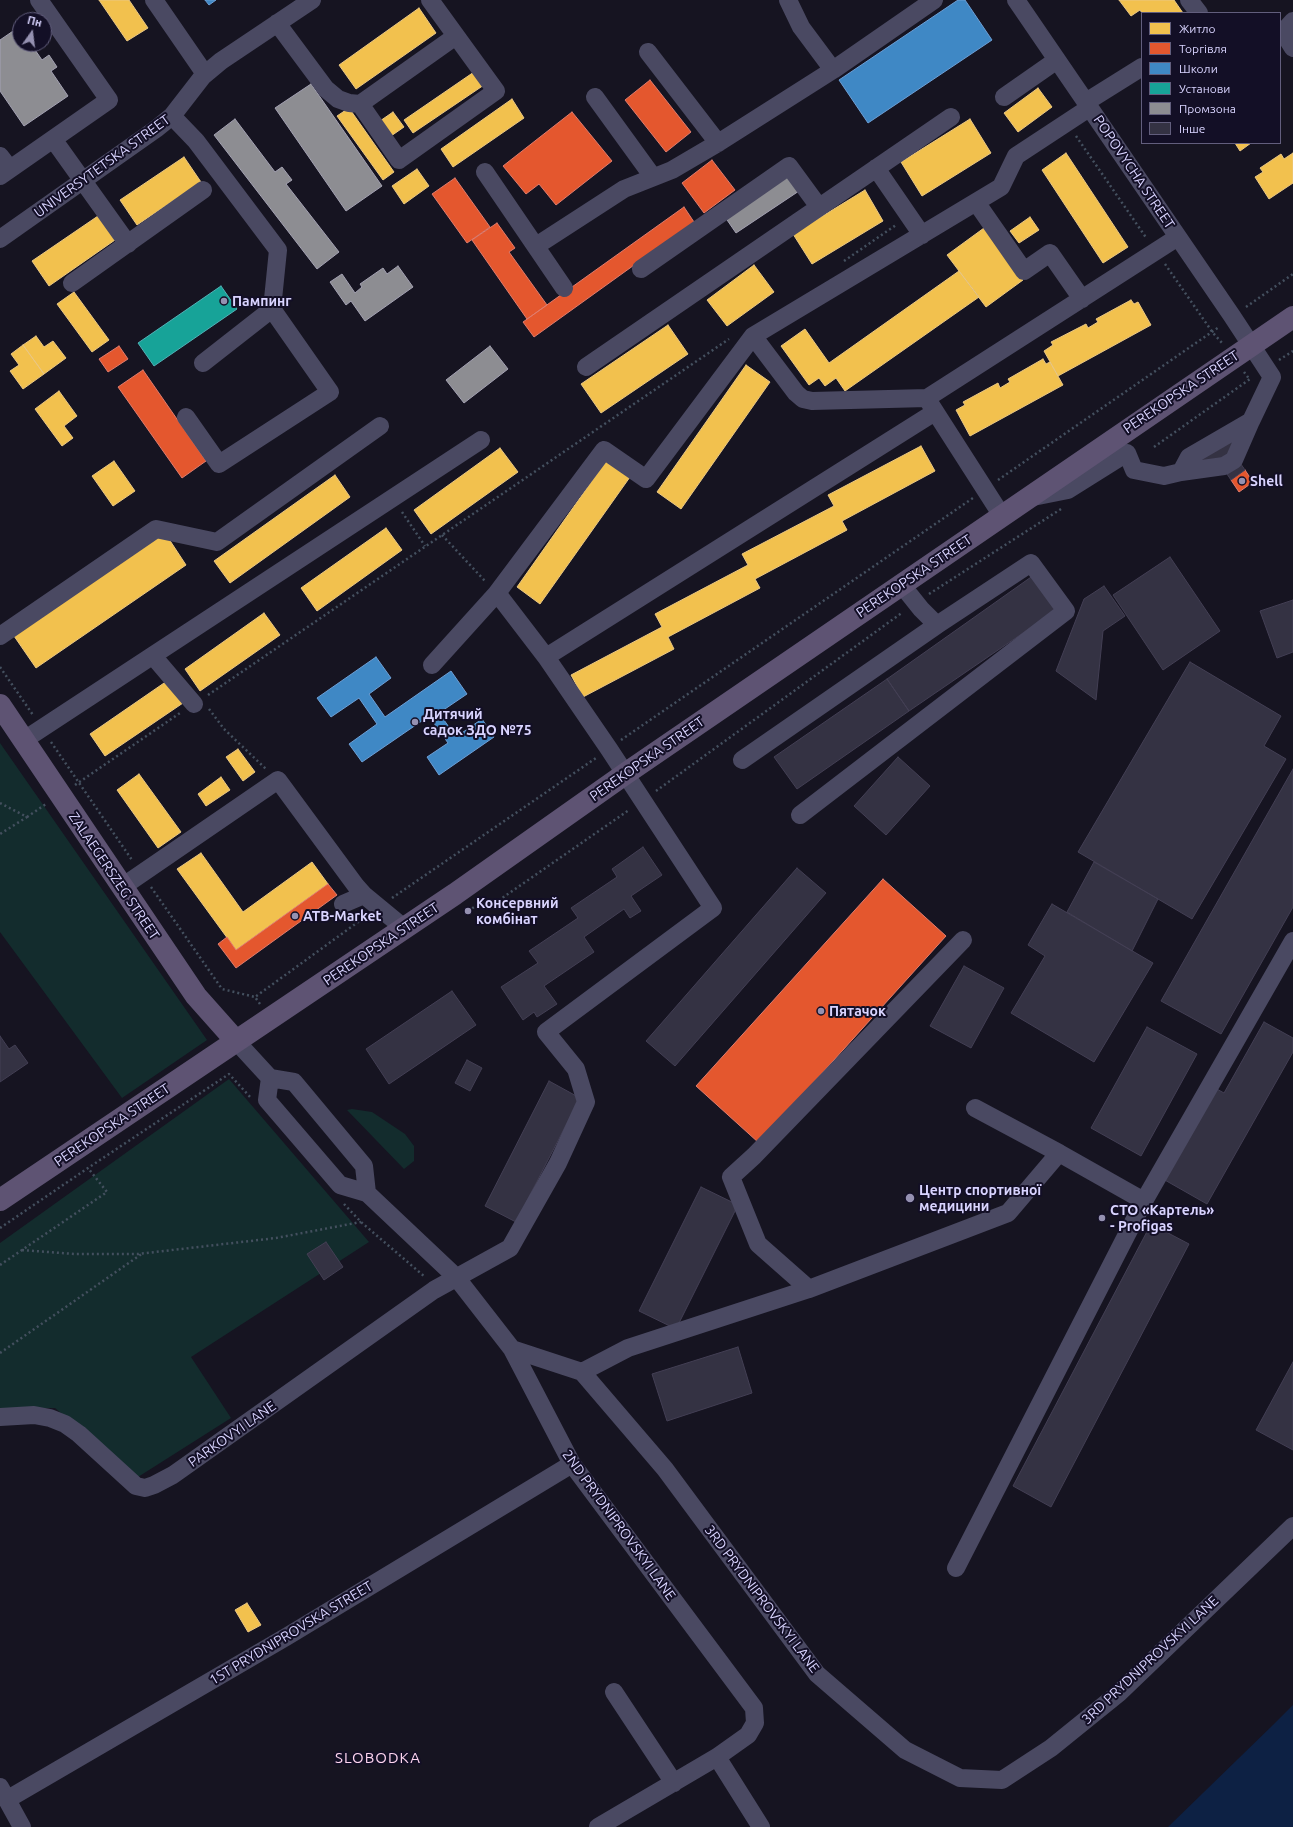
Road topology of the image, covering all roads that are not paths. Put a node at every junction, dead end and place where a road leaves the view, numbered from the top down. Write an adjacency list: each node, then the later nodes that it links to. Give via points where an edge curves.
1 (39, 0): 25 (street, via 109,100)
2 (154, 0): 18 (street)
3 (312, 0): 10 (street, UNIVERSYTETSKA STREET)
4 (430, 0): 12 (street)
5 (788, 0): 17 (street, via 801,27)
6 (934, 0): 17 (street)
7 (1016, 0): 15 (street, POPOVYCHA STREET)
8 (1189, 0): 9 (street)
9 (1198, 12)
10 (277, 23): 18 (street, UNIVERSYTETSKA STREET); 21 (street, via 326,89 338,99)
11 (1285, 29): 13 (street)
12 (456, 36): 21 (street); 21 (street, via 496,91 398,160)
13 (1293, 48)
14 (648, 52): 26 (street)
15 (1057, 60): 20 (street); 22 (street, POPOVYCHA STREET)
16 (1141, 68): 22 (street)
17 (833, 70): 26 (street)
18 (205, 74): 23 (street, UNIVERSYTETSKA STREET)
19 (595, 97): 30 (street)
20 (1004, 97)
21 (360, 104)
22 (1088, 105): 33 (street, via 1067,123 1016,156 1001,187); 36 (street, POPOVYCHA STREET)
23 (172, 116): 31 (street, UNIVERSYTETSKA STREET); 44 (street, via 196,141 278,250)
24 (951, 117): 28 (street)
25 (53, 139): 27 (street); 31 (street)
26 (718, 143): 30 (street, via 672,170)
27 (3, 167)
28 (876, 168): 34 (street); 35 (street)
29 (485, 172): 39 (street)
30 (653, 177): 39 (street, via 624,189)
31 (82, 181): 37 (street, UNIVERSYTETSKA STREET); 38 (street)
32 (203, 190): 38 (street)
33 (976, 202): 35 (street); 43 (street, via 1024,271 1050,253)
34 (819, 207): 40 (street, via 789,166); 49 (street)
35 (922, 235): 46 (street)
36 (1178, 237): 43 (street); 47 (street, POPOVYCHA STREET)
37 (0, 239)
38 (128, 244): 41 (street)
39 (536, 246): 42 (street)
40 (641, 269)
41 (72, 284)
42 (564, 288)
43 (1082, 299): 50 (street)
44 (272, 309): 48 (street); 51 (street, via 330,392 219,464)
45 (1293, 317): 47 (main road, PEREKOPSKA STREET)
46 (753, 336): 50 (street, via 796,394 803,399); 59 (street, via 646,479 604,450)
47 (1251, 344): 52 (street, POPOVYCHA STREET, via 1272,377); 56 (main road, PEREKOPSKA STREET)
48 (203, 363)
49 (586, 366)
50 (931, 405): 57 (street); 63 (street)
51 (186, 418)
52 (1251, 421): 55 (street, via 1189,457); 55 (street, via 1234,460 1224,466)
53 (380, 426): 61 (street, via 217,542 156,529)
54 (481, 440): 62 (street)
55 (1182, 472): 56 (street, via 1164,476 1134,470 1127,453 1068,490)
56 (1027, 498): 57 (main road, PEREKOPSKA STREET)
57 (1002, 516): 58 (main road, PEREKOPSKA STREET)
58 (901, 584): 60 (street); 69 (main road, PEREKOPSKA STREET)
59 (497, 593): 63 (street); 64 (street)
60 (937, 625): 68 (street); 70 (street, via 1031,563 1066,612)
61 (0, 636)
62 (153, 656): 65 (street); 67 (street)
63 (546, 657): 69 (street)
64 (432, 664)
65 (198, 701)
66 (0, 706): 67 (main road, ZALAEGERSZEG STREET)
67 (24, 740): 71 (main road, ZALAEGERSZEG STREET)
68 (742, 760)
69 (625, 774): 74 (main road, PEREKOPSKA STREET); 84 (street, PARKOVYI LANE, via 713,908 546,1032 576,1069 586,1102 558,1163 510,1248)
70 (800, 815)
71 (122, 887): 72 (street, via 278,780); 77 (main road, ZALAEGERSZEG STREET, via 196,996)
72 (364, 895): 73 (street); 74 (street)
73 (343, 904)
74 (404, 928): 77 (main road, PEREKOPSKA STREET)
75 (963, 940): 85 (street, via 754,1156 730,1176 758,1244)
76 (1293, 941): 83 (street)
77 (236, 1041): 78 (street); 82 (main road, PEREKOPSKA STREET)
78 (270, 1078): 81 (street, via 294,1082 364,1166); 81 (street, 2ND PRYDNIPROVSKYI LANE, via 267,1100 340,1185)
79 (975, 1108): 80 (street)
80 (1059, 1153): 83 (street); 85 (street, via 1008,1213)
81 (367, 1193): 84 (street, 2ND PRYDNIPROVSKYI LANE)
82 (0, 1200)
83 (1144, 1201): 91 (street)
84 (456, 1277): 86 (street, 2ND PRYDNIPROVSKYI LANE); 88 (street, PARKOVYI LANE, via 434,1290 173,1476 145,1488 127,1480 88,1442 64,1424 34,1414)
85 (809, 1290): 87 (street, via 628,1348)
86 (512, 1349): 87 (street); 89 (street, 2ND PRYDNIPROVSKYI LANE)
87 (582, 1372): 90 (street, 3RD PRYDNIPROVSKYI LANE, via 665,1469 817,1674 905,1750 960,1778 1002,1780 1051,1748 1119,1693)
88 (0, 1417)
89 (572, 1464): 93 (street, 2ND PRYDNIPROVSKYI LANE, via 754,1708 755,1723 748,1734); 95 (street, 1ST PRYDNIPROVSKA STREET, via 286,1637)
90 (1293, 1526)
91 (956, 1568)
92 (614, 1692): 94 (street)
93 (717, 1758): 94 (street); 98 (street)
94 (674, 1783): 97 (street)
95 (4, 1793): 96 (street)
96 (22, 1827)
97 (598, 1827)
98 (761, 1827)

